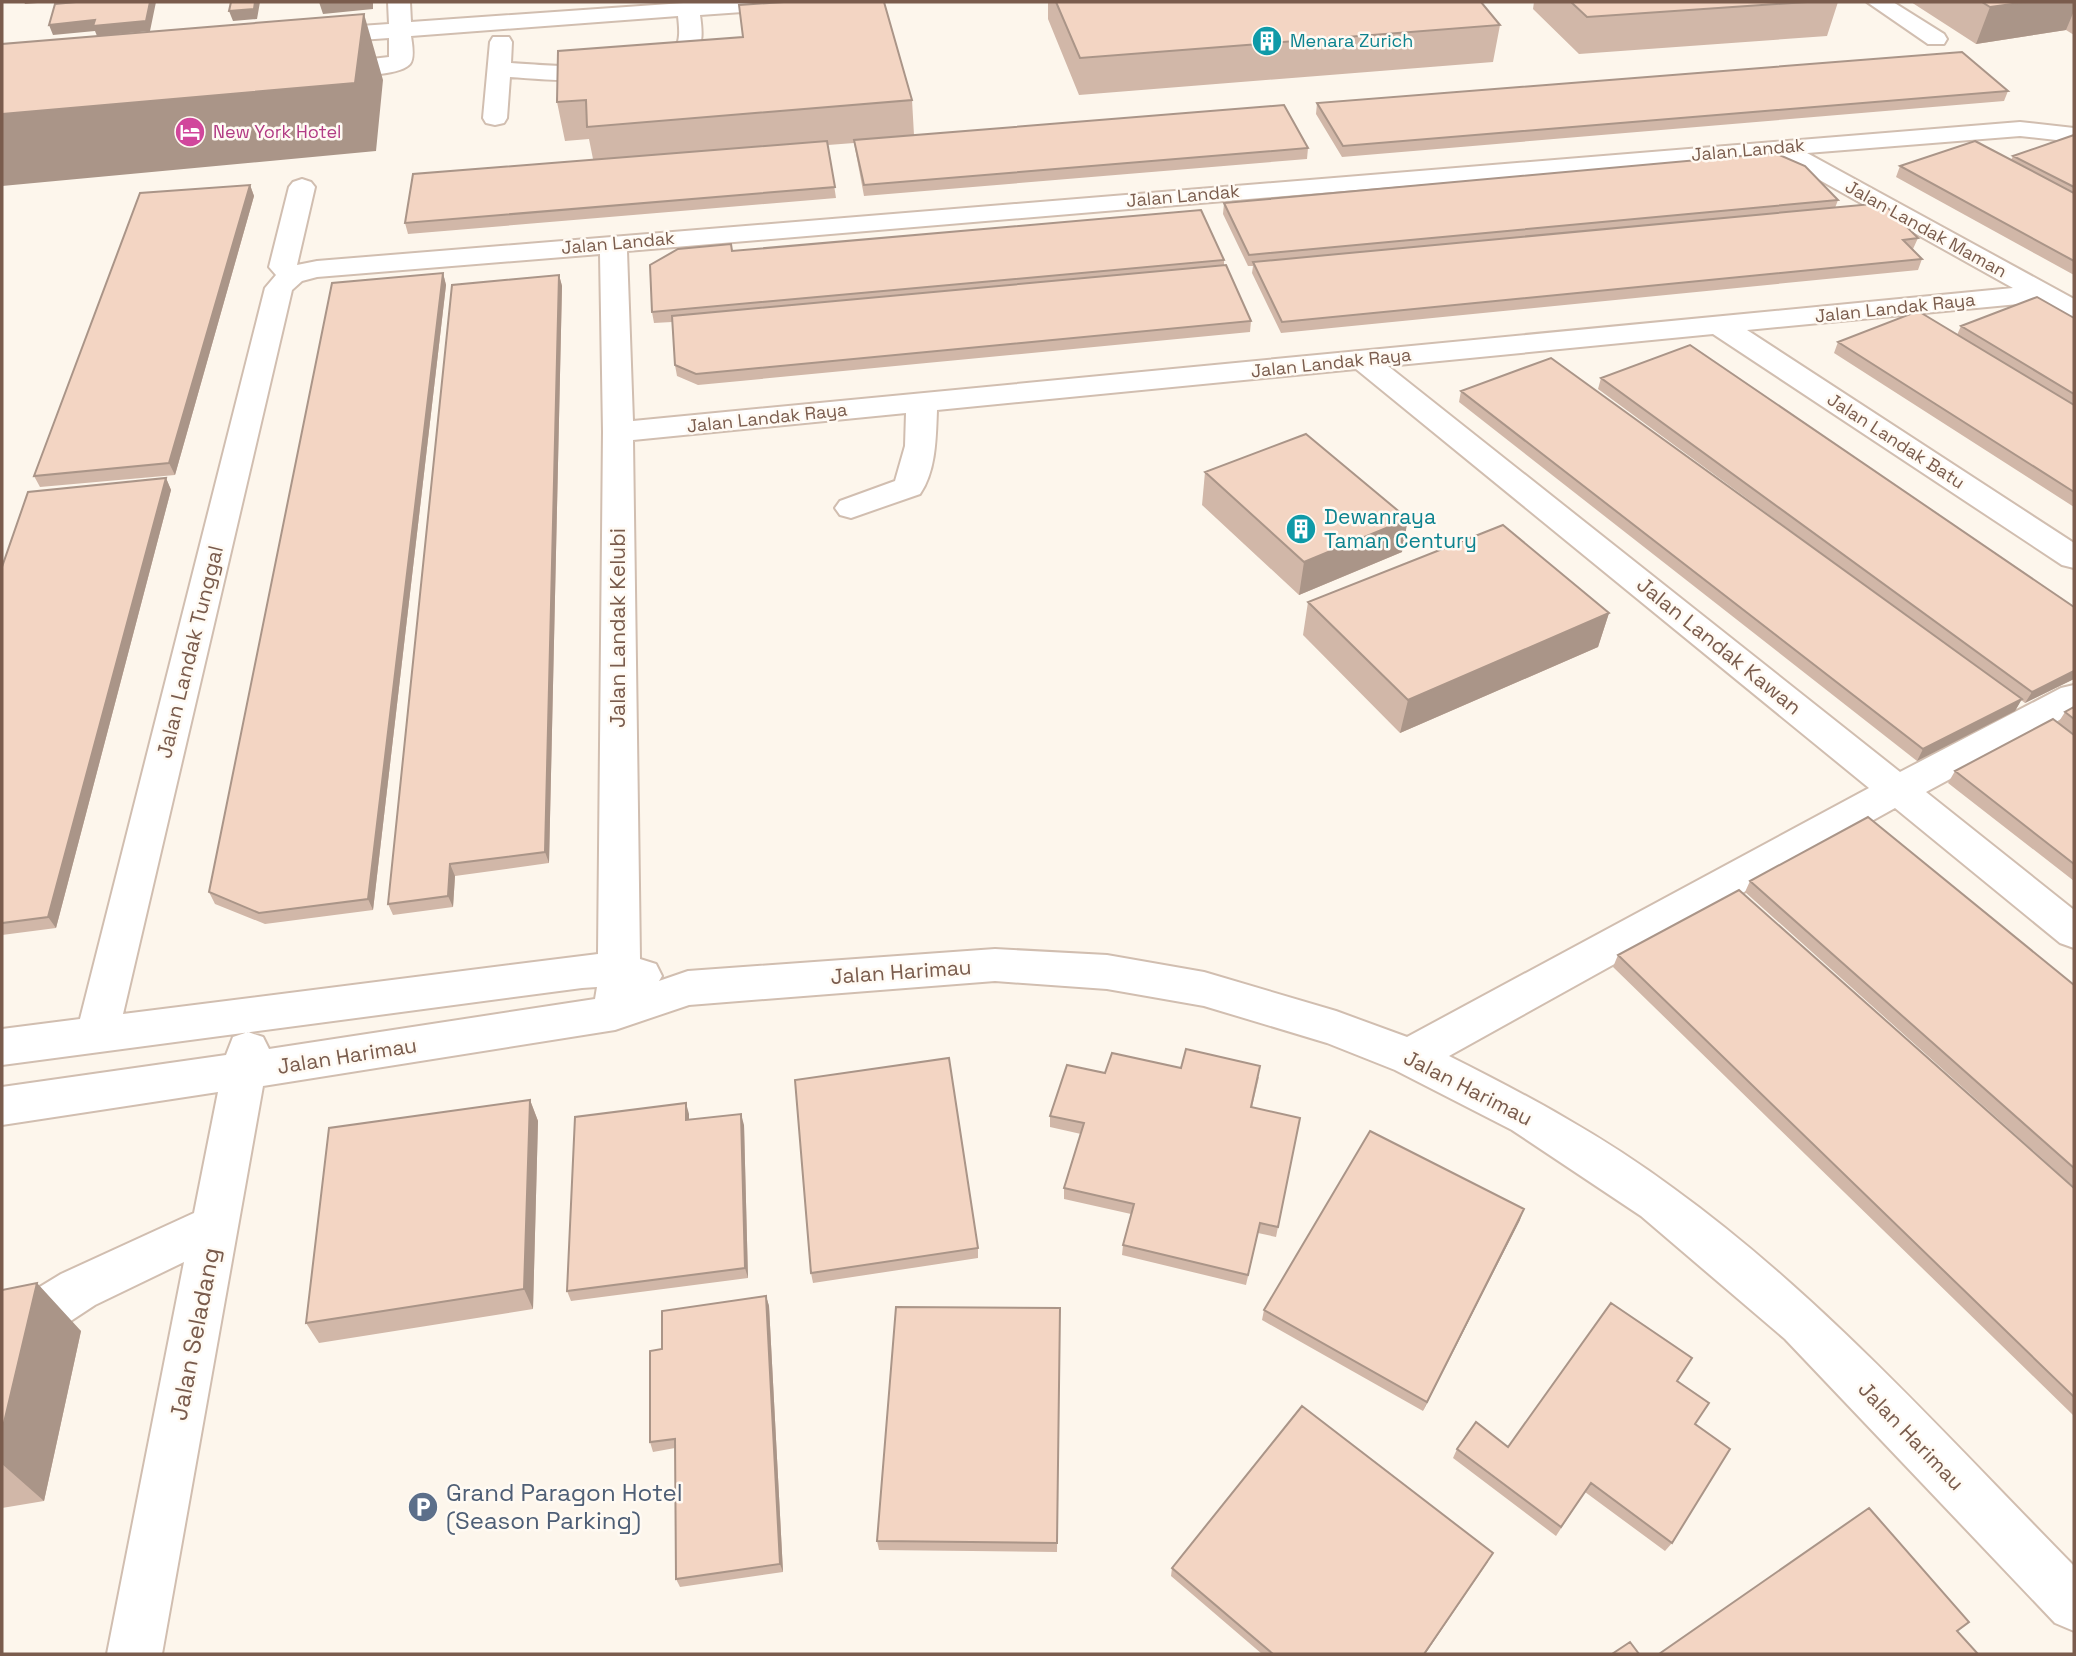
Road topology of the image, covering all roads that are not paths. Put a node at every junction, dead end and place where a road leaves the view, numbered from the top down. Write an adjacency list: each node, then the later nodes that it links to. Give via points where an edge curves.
1 (399, 2): 8 (street)
2 (786, 2): 5 (street)
3 (1878, 2): 10 (street)
4 (601, 9): 5 (street); 6 (street)
5 (688, 9): 11 (street, via 688,44 667,67 594,74)
6 (547, 10): 7 (street)
7 (490, 16): 8 (street); 11 (street)
8 (399, 30): 9 (street); 12 (street, via 401,60 396,64)
9 (289, 38)
10 (1936, 39)
11 (500, 69): 13 (street)
12 (306, 72)
13 (495, 118)
14 (2074, 135): 15 (street, Jalan Landak, via 2020,129)
15 (1778, 148): 17 (street, Jalan Landak); 19 (street, Jalan Landak Maman)
16 (302, 187): 18 (street, via 283,267)
17 (613, 243): 18 (street, Jalan Landak); 24 (street, Jalan Landak Kelubi)
18 (292, 275): 34 (street, Jalan Landak Tunggal, via 279,288)
19 (2043, 293): 20 (street, Jalan Landak Maman); 21 (street, Jalan Landak Raya)
20 (2074, 310)
21 (1718, 325): 22 (street, Jalan Landak Raya); 26 (street, Jalan Landak Batu)
22 (1363, 359): 23 (street, Jalan Landak Raya); 28 (street, Jalan Landak Kawan)
23 (922, 402): 24 (street, Jalan Landak Raya); 25 (street, via 920,446 909,487)
24 (618, 432): 30 (street, Jalan Landak Kelubi)
25 (851, 508)
26 (2074, 558)
27 (2074, 697): 28 (street)
28 (1897, 790): 29 (street, Jalan Landak Kawan); 36 (street)
29 (2074, 932)
30 (619, 970): 31 (street, Jalan Harimau); 32 (street, Jalan Landak Kelubi); 33 (street, Jalan Harimau)
31 (688, 988): 32 (street, Jalan Harimau); 36 (street, Jalan Harimau, via 995,965 1107,972 1203,989 1336,1027)
32 (615, 1013): 37 (street, Jalan Harimau)
33 (255, 1014): 34 (street, Jalan Harimau); 37 (street, Jalan Seladang)
34 (97, 1035): 35 (street, Jalan Harimau)
35 (2, 1047)
36 (1410, 1057): 41 (street, Jalan Harimau, via 1528,1117 1657,1202 1802,1323)
37 (244, 1072): 38 (street, Jalan Harimau); 39 (street, Jalan Seladang)
38 (2, 1106)
39 (215, 1225): 40 (street, via 67,1294); 42 (street, Jalan Seladang)
40 (2, 1339)
41 (2074, 1604)
42 (134, 1654)

